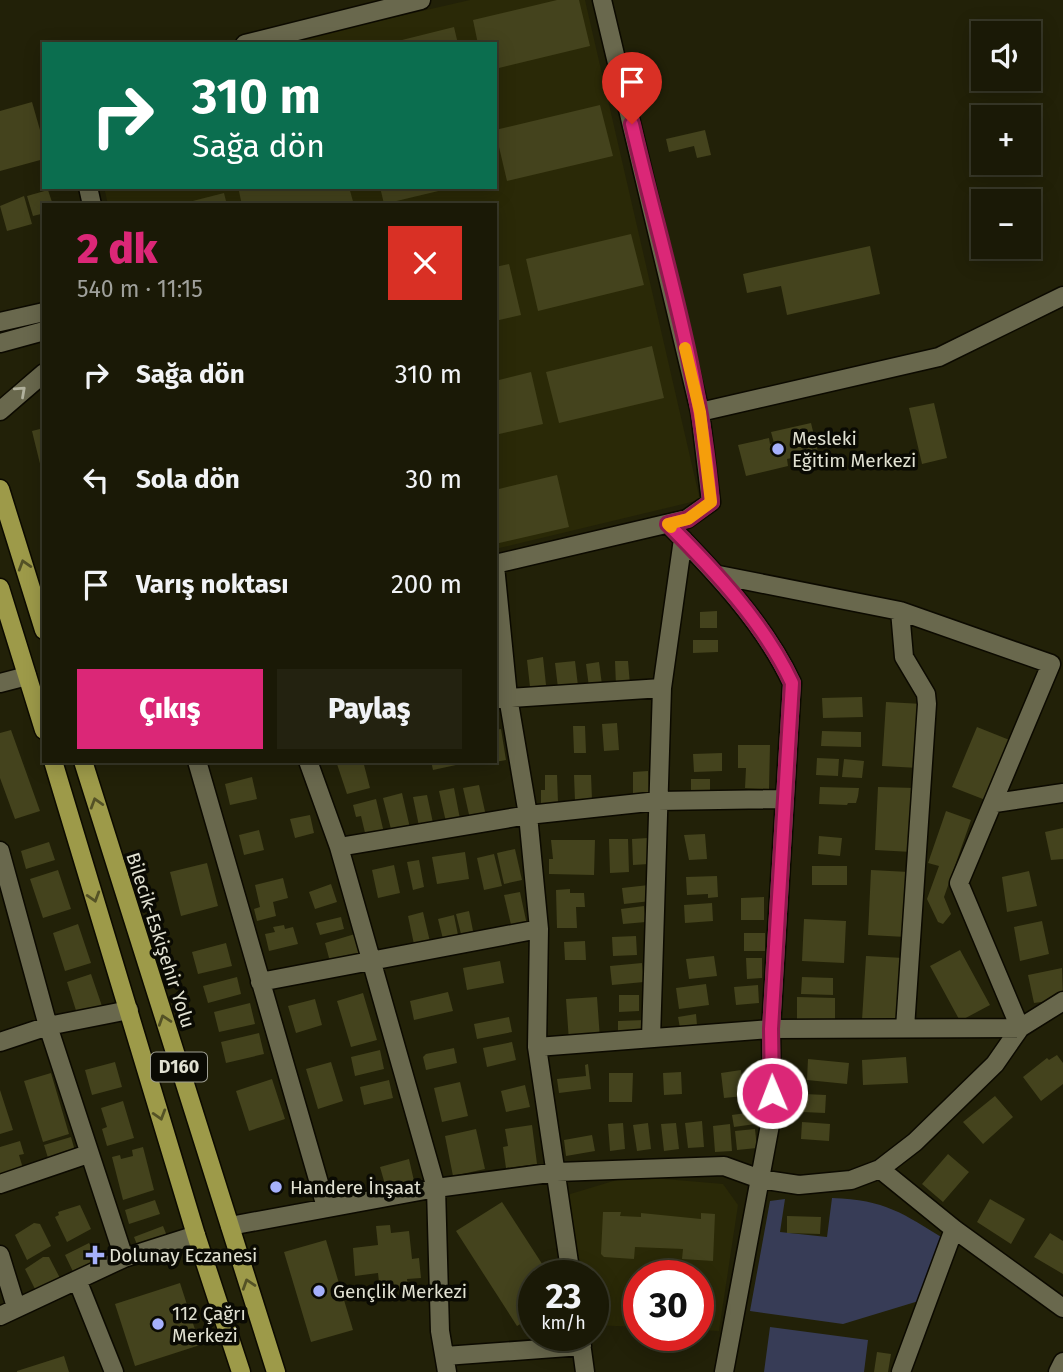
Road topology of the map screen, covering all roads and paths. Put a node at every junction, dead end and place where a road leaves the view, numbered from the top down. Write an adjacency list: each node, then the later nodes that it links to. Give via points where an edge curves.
1 (421, 0): 3 (street)
2 (602, 0): 13 (street)
3 (253, 42)
4 (1063, 296): 13 (street, via 939,357)
5 (42, 312): 6 (street)
6 (0, 322)
7 (42, 332): 8 (street)
8 (0, 343)
9 (42, 344): 10 (street)
10 (0, 355)
11 (42, 375): 12 (street, one-way to 11)
12 (0, 411)
13 (700, 412): 15 (street, via 711,502 688,519)
14 (0, 489): 22 (main road, one-way to 14)
15 (668, 524): 16 (street); 17 (street)
16 (683, 539): 18 (street); 26 (street)
17 (497, 565)
18 (719, 575): 21 (street); 34 (street, via 783,662 792,683)
19 (0, 588): 24 (main road)
20 (497, 603): 27 (street)
21 (900, 611): 23 (street); 46 (street, via 904,657 927,704)
22 (42, 624)
23 (1057, 665): 36 (street)
24 (27, 676): 25 (street); 28 (main road)
25 (0, 683)
26 (662, 688): 27 (street); 35 (street)
27 (502, 698): 37 (street)
28 (42, 724)
29 (54, 763): 44 (main road, D160, one-way to 44)
30 (84, 763): 59 (main road, Bilecik-Eskişehir Yolu / D160, one-way to 30)
31 (198, 763): 42 (street)
32 (309, 763): 38 (street)
33 (1063, 793): 36 (street)
34 (783, 799): 35 (street); 48 (street)
35 (658, 801): 37 (street); 49 (street)
36 (995, 803): 47 (street, via 959,883)
37 (528, 815): 38 (street); 40 (street)
38 (339, 847): 41 (street)
39 (0, 851): 45 (street)
40 (539, 929): 41 (street); 51 (street)
41 (373, 963): 42 (street); 57 (street)
42 (260, 982): 58 (street)
43 (1063, 1001): 47 (street)
44 (129, 1010): 45 (street); 61 (main road, D160, one-way to 61)
45 (48, 1026): 50 (street); 52 (street)
46 (905, 1028): 47 (street); 48 (street)
47 (1020, 1028): 53 (street, via 995,1064 915,1142)
48 (771, 1029): 49 (street); 55 (street, via 772,1114)
49 (650, 1038): 51 (street)
50 (0, 1042)
51 (537, 1047): 54 (street)
52 (89, 1154): 56 (street); 63 (street)
53 (880, 1169): 55 (street, via 851,1180 799,1185); 60 (street)
54 (556, 1172): 55 (street, via 724,1166); 57 (street); 64 (street)
55 (760, 1179): 76 (street)
56 (0, 1184)
57 (436, 1188): 58 (street); 71 (street, via 440,1331)
58 (326, 1207): 59 (street)
59 (230, 1226): 74 (main road, Bilecik-Eskişehir Yolu / D160, one-way to 59)
60 (954, 1229): 66 (street); 77 (street)
61 (196, 1235): 63 (street); 73 (main road, D160)
62 (0, 1255): 67 (street)
63 (124, 1258): 65 (street)
64 (570, 1260)
65 (78, 1282): 67 (street); 72 (street)
66 (1063, 1308)
67 (8, 1311)
68 (519, 1351): 71 (street)
69 (582, 1351): 75 (street)
70 (1063, 1362): 78 (street)
71 (446, 1364)
72 (114, 1372)
73 (242, 1372)
74 (276, 1372)
75 (585, 1372)
76 (724, 1372)
77 (901, 1372)
78 (1058, 1372)

